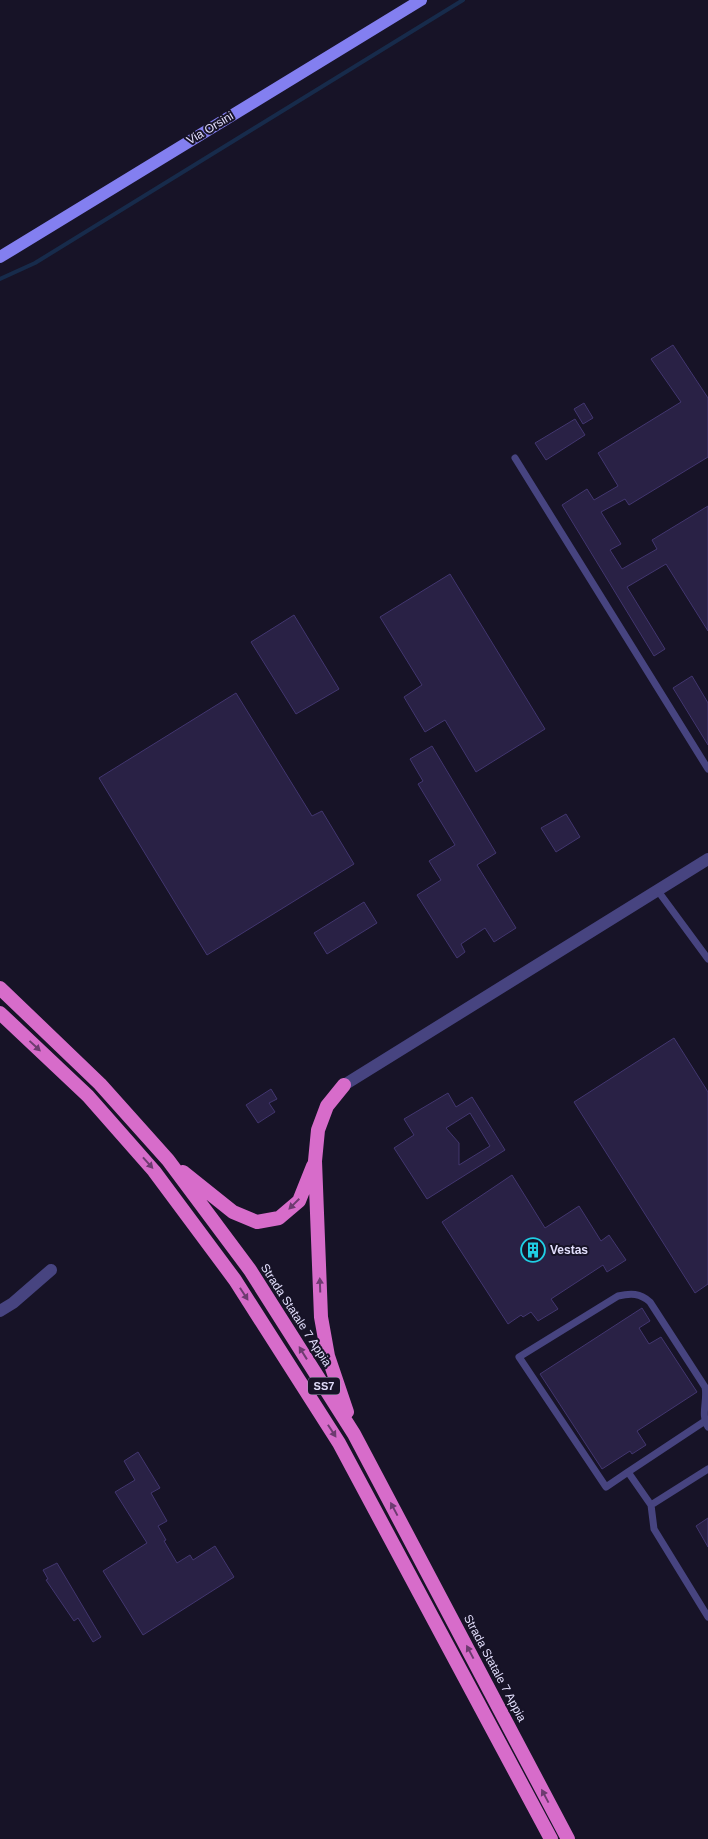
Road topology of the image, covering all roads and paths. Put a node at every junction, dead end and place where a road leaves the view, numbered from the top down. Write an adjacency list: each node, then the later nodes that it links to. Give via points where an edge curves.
1 (421, 0): 2 (main road, Via Orsini)
2 (0, 257)
3 (515, 458): 4 (lane)
4 (708, 769)
5 (708, 860): 6 (street)
6 (658, 891): 7 (lane); 12 (street)
7 (708, 958)
8 (0, 977): 11 (highway)
9 (0, 988): 11 (highway, Strada Statale 7 Appia / SS7)
10 (0, 1013): 23 (highway, SS7, one-way to 23, via 88,1096 148,1164 235,1280 339,1443)
11 (30, 1015): 13 (highway, Strada Statale 7 Appia / SS7, via 100,1084)
12 (344, 1086): 14 (highway, via 327,1106 318,1130)
13 (168, 1160): 14 (highway, one-way to 13, via 299,1202 279,1218 257,1222 233,1212); 18 (highway, Strada Statale 7 Appia / SS7, one-way to 13, via 250,1270)
14 (315, 1161): 18 (highway, one-way to 14, via 328,1356 321,1317)
15 (50, 1270): 16 (street)
16 (0, 1312)
17 (706, 1424): 20 (lane); 20 (lane, via 705,1387 644,1296 618,1296 519,1358 606,1487)
18 (354, 1434): 24 (highway, Strada Statale 7 Appia / SS7, one-way to 18)
19 (708, 1469): 21 (lane)
20 (628, 1472): 21 (lane)
21 (651, 1505): 22 (lane, via 654,1529)
22 (708, 1617)
23 (551, 1839)
24 (568, 1839)

